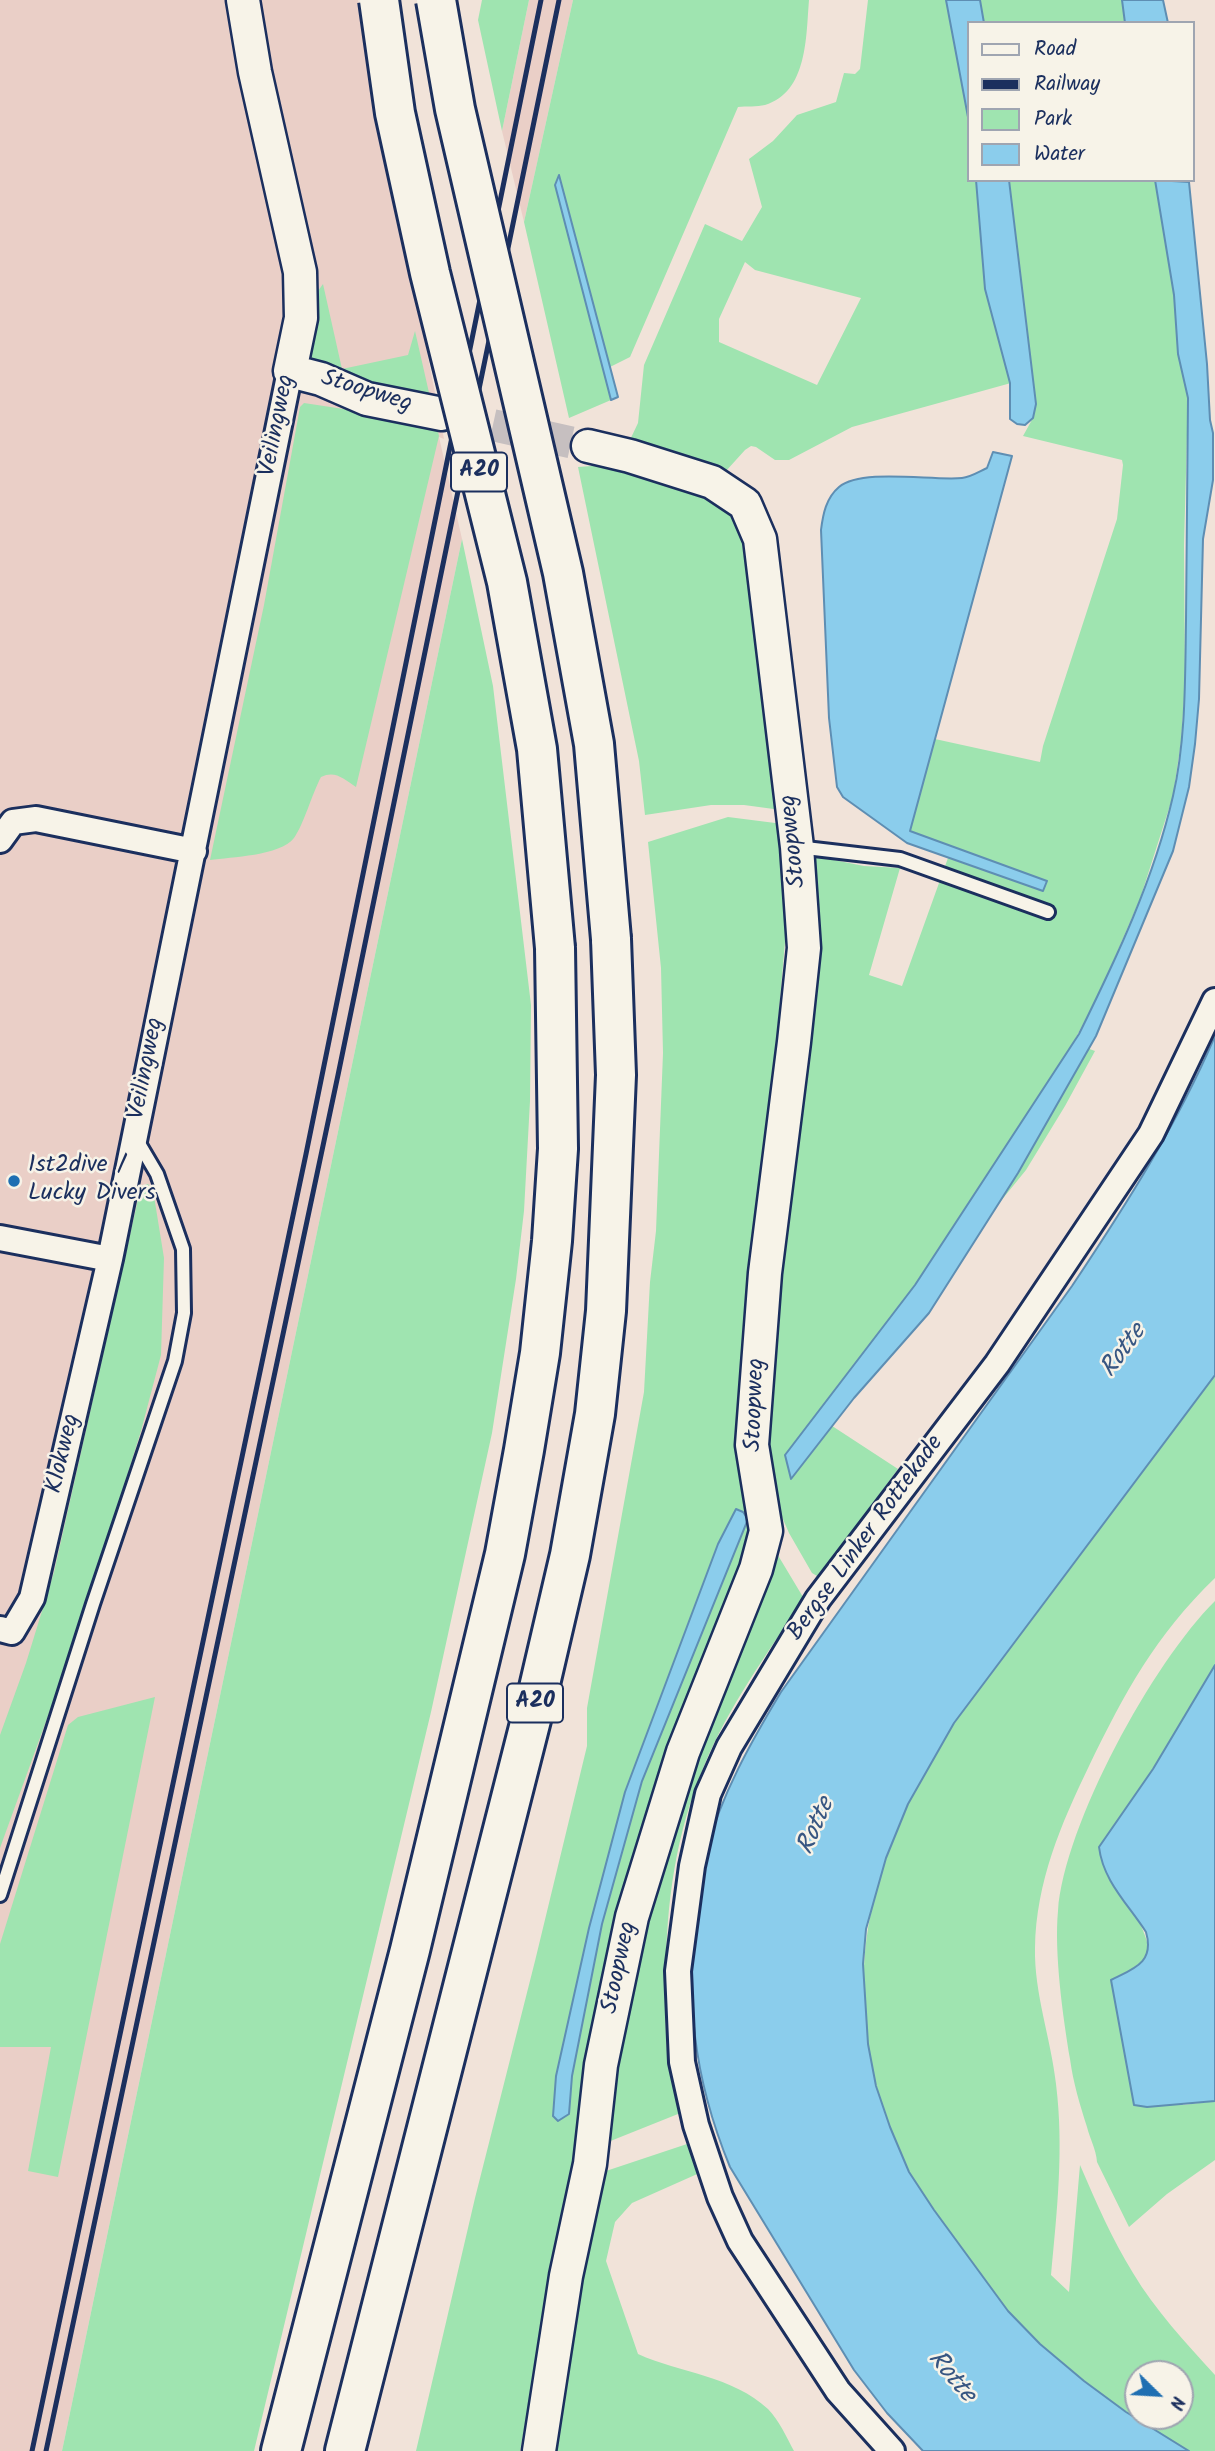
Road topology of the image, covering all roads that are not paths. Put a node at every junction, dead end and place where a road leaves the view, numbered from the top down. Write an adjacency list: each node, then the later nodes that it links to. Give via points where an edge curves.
1 (243, 0): 4 (street, Veilingweg, via 302,287)
2 (379, 0): 17 (highway, A20, bridge, via 395,113 507,582 537,750 555,948 558,1149 543,1328 505,1553 410,1950)
3 (436, 0): 18 (highway, A20, bridge, via 455,109 563,573 594,744 611,939 616,1074 608,1272 594,1414 577,1517 539,1688)
4 (290, 371): 5 (street, Stoopweg, via 368,399); 9 (street, Veilingweg)
5 (442, 414)
6 (588, 446): 8 (street, Stoopweg, via 712,481 745,504 760,539)
7 (0, 840): 9 (street, via 13,822 36,819)
8 (797, 847): 10 (lane, via 900,859); 19 (street, Stoopweg, via 804,948 765,1273 752,1444 766,1531 756,1569 683,1752 632,1917 601,2065 590,2164 566,2276)
9 (194, 851): 12 (street, Veilingweg)
10 (1048, 912)
11 (1215, 1001): 20 (street, Bergse Linker Rottekade, via 1151,1134 997,1364 818,1599 735,1735 708,1794 692,1866 678,1971 682,2062 696,2125 740,2241 838,2391)
12 (135, 1136): 14 (street, Veilingweg); 16 (lane, via 157,1174 183,1249 182,1325 175,1361)
13 (0, 1237): 14 (street)
14 (110, 1259): 15 (street, Klokweg, via 32,1598 12,1632)
15 (0, 1629)
16 (0, 1895)
17 (281, 2451)
18 (345, 2451)
19 (539, 2451)
20 (892, 2451)

